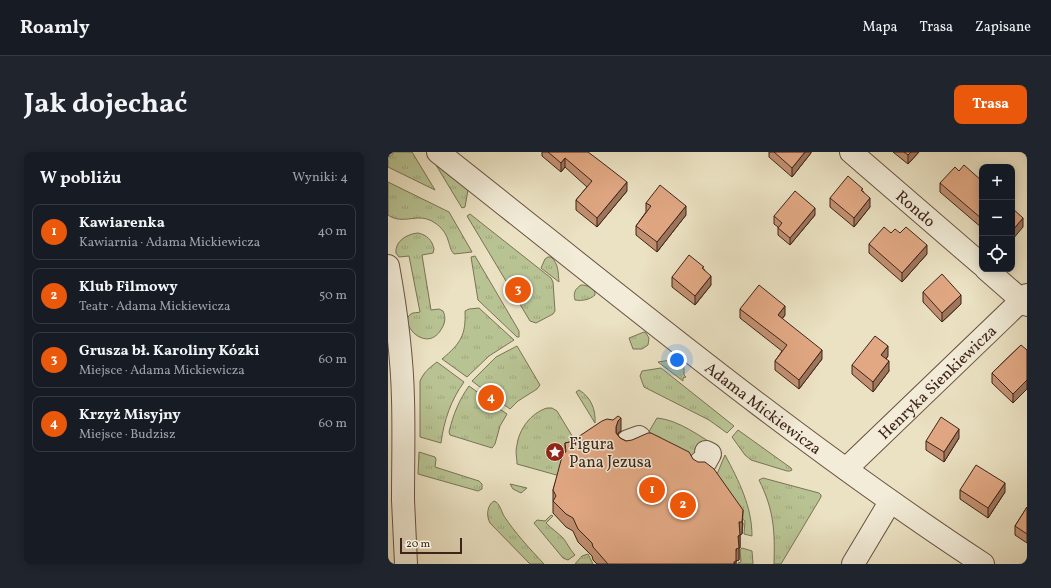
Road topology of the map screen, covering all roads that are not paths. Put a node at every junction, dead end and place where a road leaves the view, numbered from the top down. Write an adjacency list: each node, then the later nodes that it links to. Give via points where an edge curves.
1 (438, 152): 7 (street, Adama Mickiewicza, via 675,340)
2 (851, 152): 3 (street, Rondo)
3 (979, 262)
4 (388, 266): 9 (street, via 401,356)
5 (990, 272): 6 (street)
6 (1025, 300): 7 (street, Henryka Sienkiewicza)
7 (846, 469): 8 (street, Adama Mickiewicza)
8 (890, 502): 10 (street); 11 (street, Adama Mickiewicza)
9 (406, 564)
10 (853, 564)
11 (983, 564)

